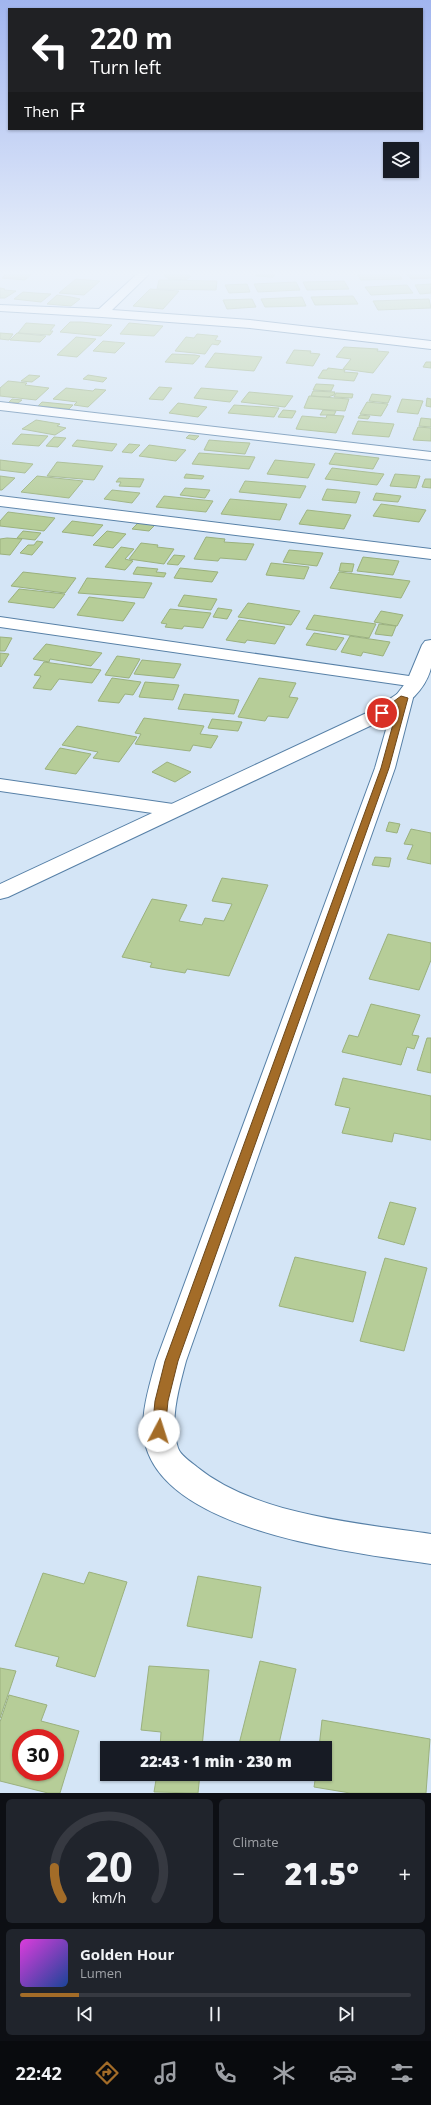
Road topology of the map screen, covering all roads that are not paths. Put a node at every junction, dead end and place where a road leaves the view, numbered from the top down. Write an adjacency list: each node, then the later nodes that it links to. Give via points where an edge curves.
1 (0, 406): 2 (street)
2 (431, 456)
3 (0, 501): 4 (street)
4 (431, 554)
5 (0, 622): 7 (street)
6 (431, 646): 7 (street)
7 (410, 690): 9 (street, via 382,713); 11 (street, via 385,768 171,1361 161,1401 159,1431 167,1458 185,1479 217,1500 271,1518 344,1536)
8 (0, 785): 9 (street)
9 (173, 810): 10 (street)
10 (0, 892)
11 (431, 1548)

